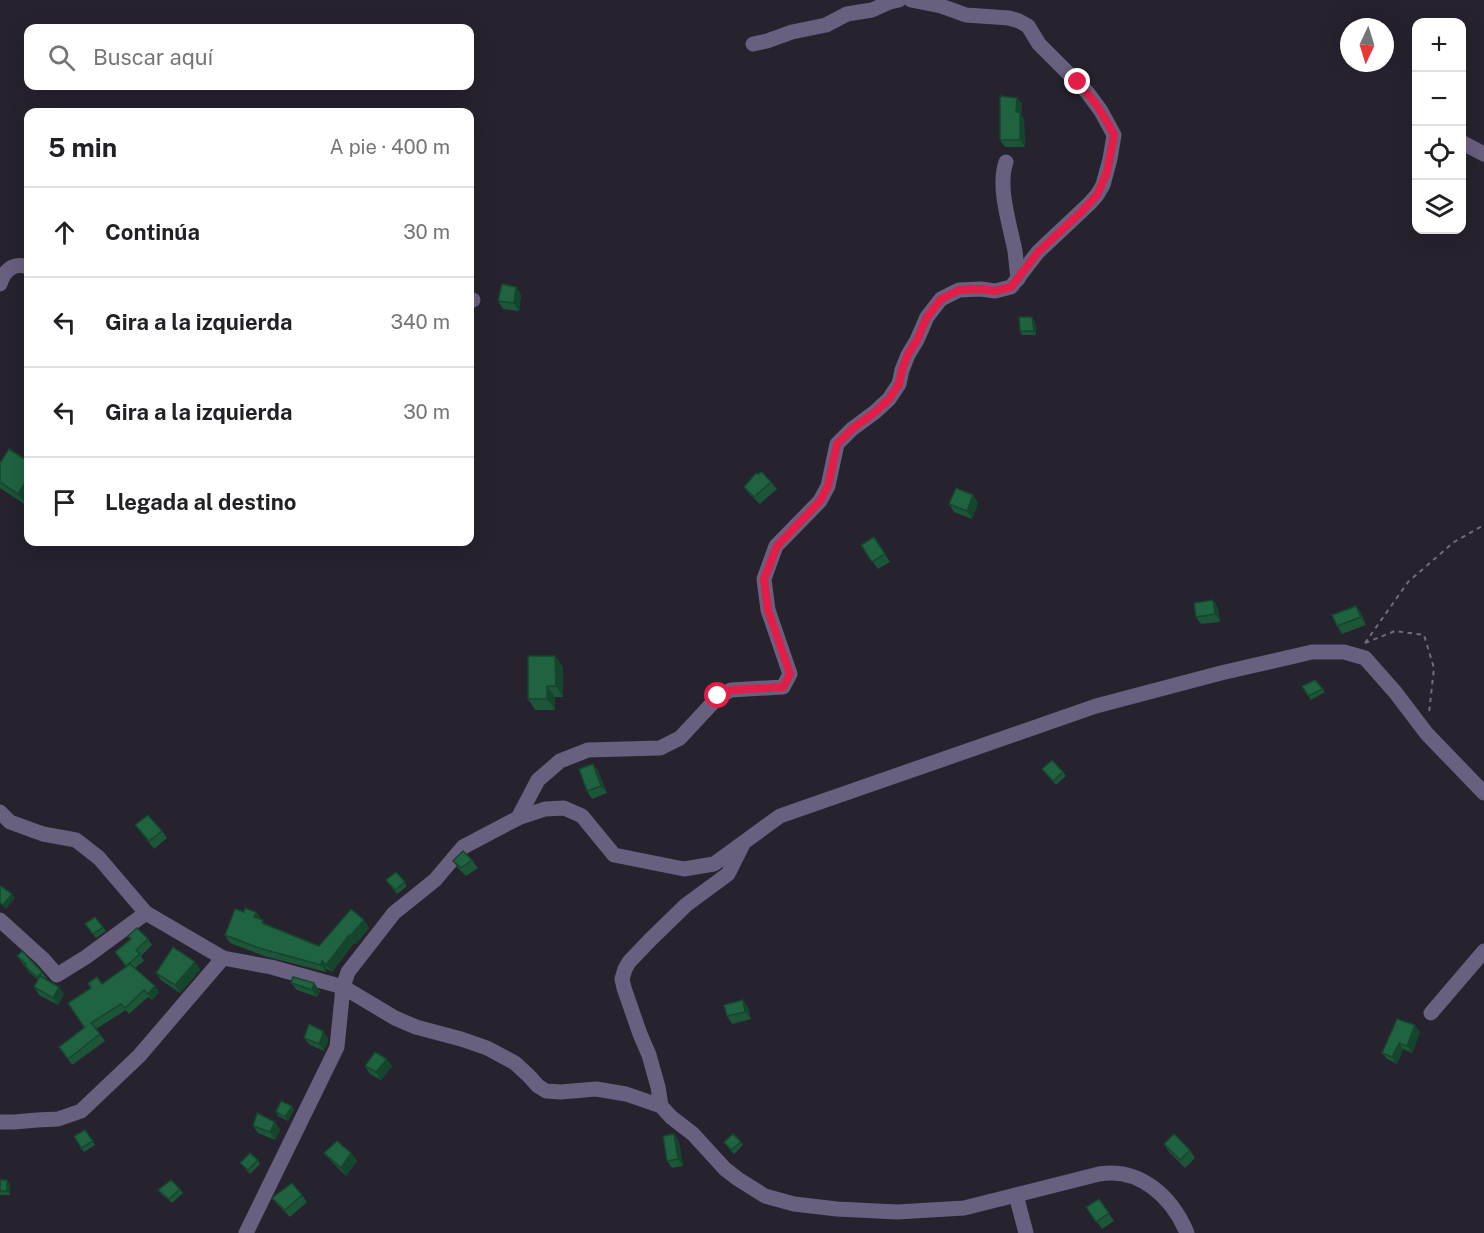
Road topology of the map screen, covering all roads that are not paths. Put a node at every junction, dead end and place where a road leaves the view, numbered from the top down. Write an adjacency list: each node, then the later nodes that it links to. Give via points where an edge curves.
1 (899, 0): 3 (street)
2 (911, 0): 8 (street, via 966,15 1009,18 1028,26 1039,44 1087,92 1114,135 1107,172 1097,195 1038,252)
3 (753, 44)
4 (1466, 145): 5 (street)
5 (1484, 154)
6 (1006, 162): 8 (street, via 1004,191)
7 (24, 265): 9 (street, via 13,266 2,276)
8 (1018, 279): 12 (street, via 1011,287 995,291 959,290 941,299 908,354 899,384 889,399 837,444 828,486 820,501 777,546 764,579 768,610 790,674 783,687 731,690 718,696 680,738 660,747 588,750 560,761 538,780)
9 (0, 284)
10 (1484, 793): 13 (street, via 1427,734 1365,650 1312,652 1096,706 780,816)
11 (0, 812): 14 (street, via 10,822 76,840 99,858)
12 (518, 818): 13 (street, via 544,809 564,808 582,816 614,855 684,869 714,864); 18 (street, via 463,847 435,880 394,913 348,972)
13 (743, 844): 20 (street, via 728,874 686,905 625,969 624,988 649,1055)
14 (147, 913): 15 (street, via 57,975); 17 (street)
15 (0, 920)
16 (1484, 951): 19 (street)
17 (223, 958): 18 (street); 21 (street, via 139,1056 81,1111 58,1119)
18 (343, 987): 20 (street, via 416,1028 487,1048 515,1063 546,1091 596,1089); 23 (street, via 338,1047)
19 (1431, 1014)
20 (661, 1106): 22 (street, via 724,1169 765,1196 794,1204 897,1212 964,1208)
21 (0, 1122)
22 (1016, 1195): 24 (street); 25 (street, via 1116,1172 1141,1180 1162,1195)
23 (246, 1233)
24 (1026, 1233)
25 (1187, 1233)

